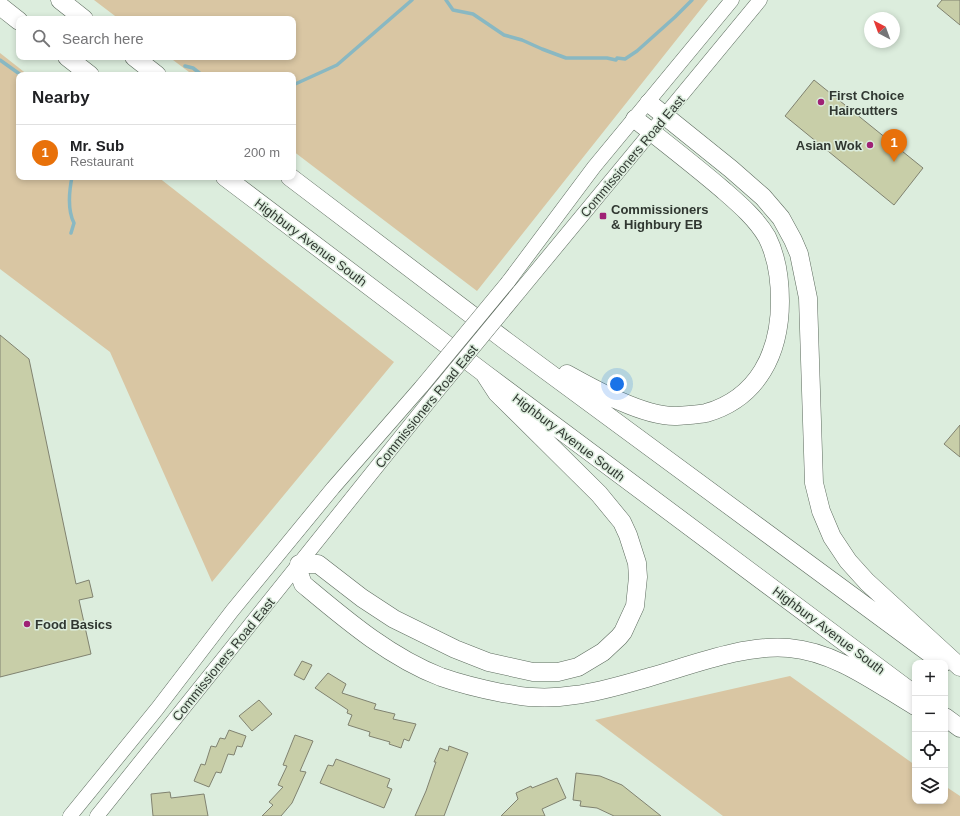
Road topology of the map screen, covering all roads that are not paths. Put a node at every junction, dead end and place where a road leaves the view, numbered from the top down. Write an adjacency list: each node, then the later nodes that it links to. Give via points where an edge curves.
1 (60, 0): 5 (highway)
2 (732, 0): 11 (main road, Commissioners Road East)
3 (760, 0): 12 (main road, Commissioners Road East)
4 (0, 6): 6 (highway)
5 (80, 16)
6 (16, 19)
7 (71, 60): 9 (highway)
8 (138, 60): 10 (highway)
9 (86, 72)
10 (153, 72)
11 (648, 103): 12 (highway); 13 (main road, Commissioners Road East)
12 (665, 116): 14 (main road, Commissioners Road East); 23 (highway, via 749,183 772,207 788,229 799,254 808,298 814,483 821,511 832,537 848,561 867,582)
13 (635, 119): 14 (highway); 19 (main road, Commissioners Road East, bridge, via 594,167 508,282)
14 (651, 132): 17 (highway, via 741,205 767,238 776,260 780,289 779,326 776,342 759,376 747,391 719,408 704,413 674,416 619,401); 20 (main road, Commissioners Road East, bridge)
15 (229, 180): 18 (highway, Highbury Avenue South)
16 (294, 180): 17 (highway)
17 (506, 341): 21 (highway)
18 (484, 373): 20 (highway, via 497,393 600,494 622,522 637,563 638,577 635,606 619,638 603,652 578,667 558,672 521,670 488,662 423,634 362,598 318,564); 25 (highway, Highbury Avenue South)
19 (282, 550): 20 (main road); 31 (main road, Commissioners Road East)
20 (299, 564): 26 (highway, via 303,584 378,643 407,661 441,677 482,689 531,697 574,695 616,687 741,651 769,647 791,648 845,664); 32 (main road, Commissioners Road East)
21 (939, 660)
22 (948, 667): 24 (highway)
23 (960, 667)
24 (960, 675)
25 (912, 692)
26 (912, 704)
27 (948, 719): 29 (highway)
28 (948, 726): 30 (highway)
29 (960, 728)
30 (960, 733)
31 (70, 816)
32 (97, 816)

